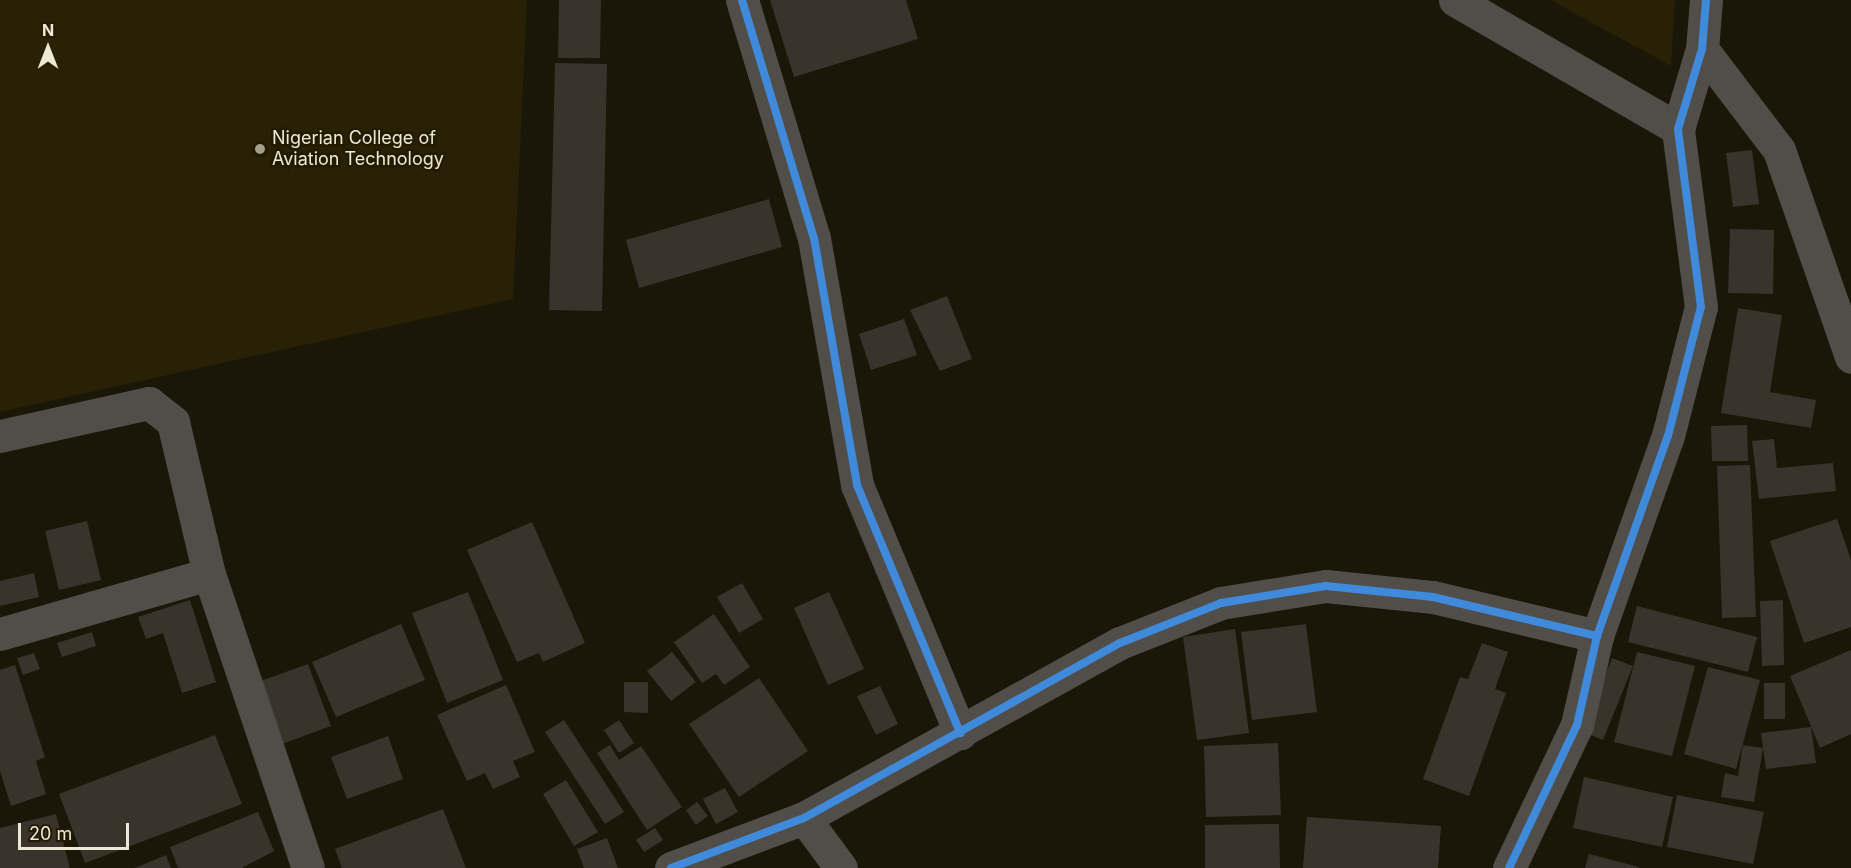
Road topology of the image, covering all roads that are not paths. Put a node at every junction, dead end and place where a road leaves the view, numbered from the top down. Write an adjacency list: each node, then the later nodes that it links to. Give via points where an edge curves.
1 (742, 0): 11 (street, via 814,238 857,485)
2 (1455, 0): 5 (street)
3 (1706, 0): 4 (street)
4 (1702, 49): 5 (street); 6 (street, via 1779,150)
5 (1678, 129): 10 (street, via 1701,307 1668,436)
6 (1851, 357)
7 (0, 436): 8 (street, via 149,403 162,410 173,422)
8 (209, 574): 9 (street); 13 (street)
9 (0, 634)
10 (1597, 636): 11 (street, via 1433,597 1326,586 1221,603 1131,639); 16 (street, via 1577,725)
11 (960, 733): 12 (street)
12 (804, 818): 14 (street); 15 (street)
13 (308, 868)
14 (671, 868)
15 (841, 868)
16 (1509, 868)

